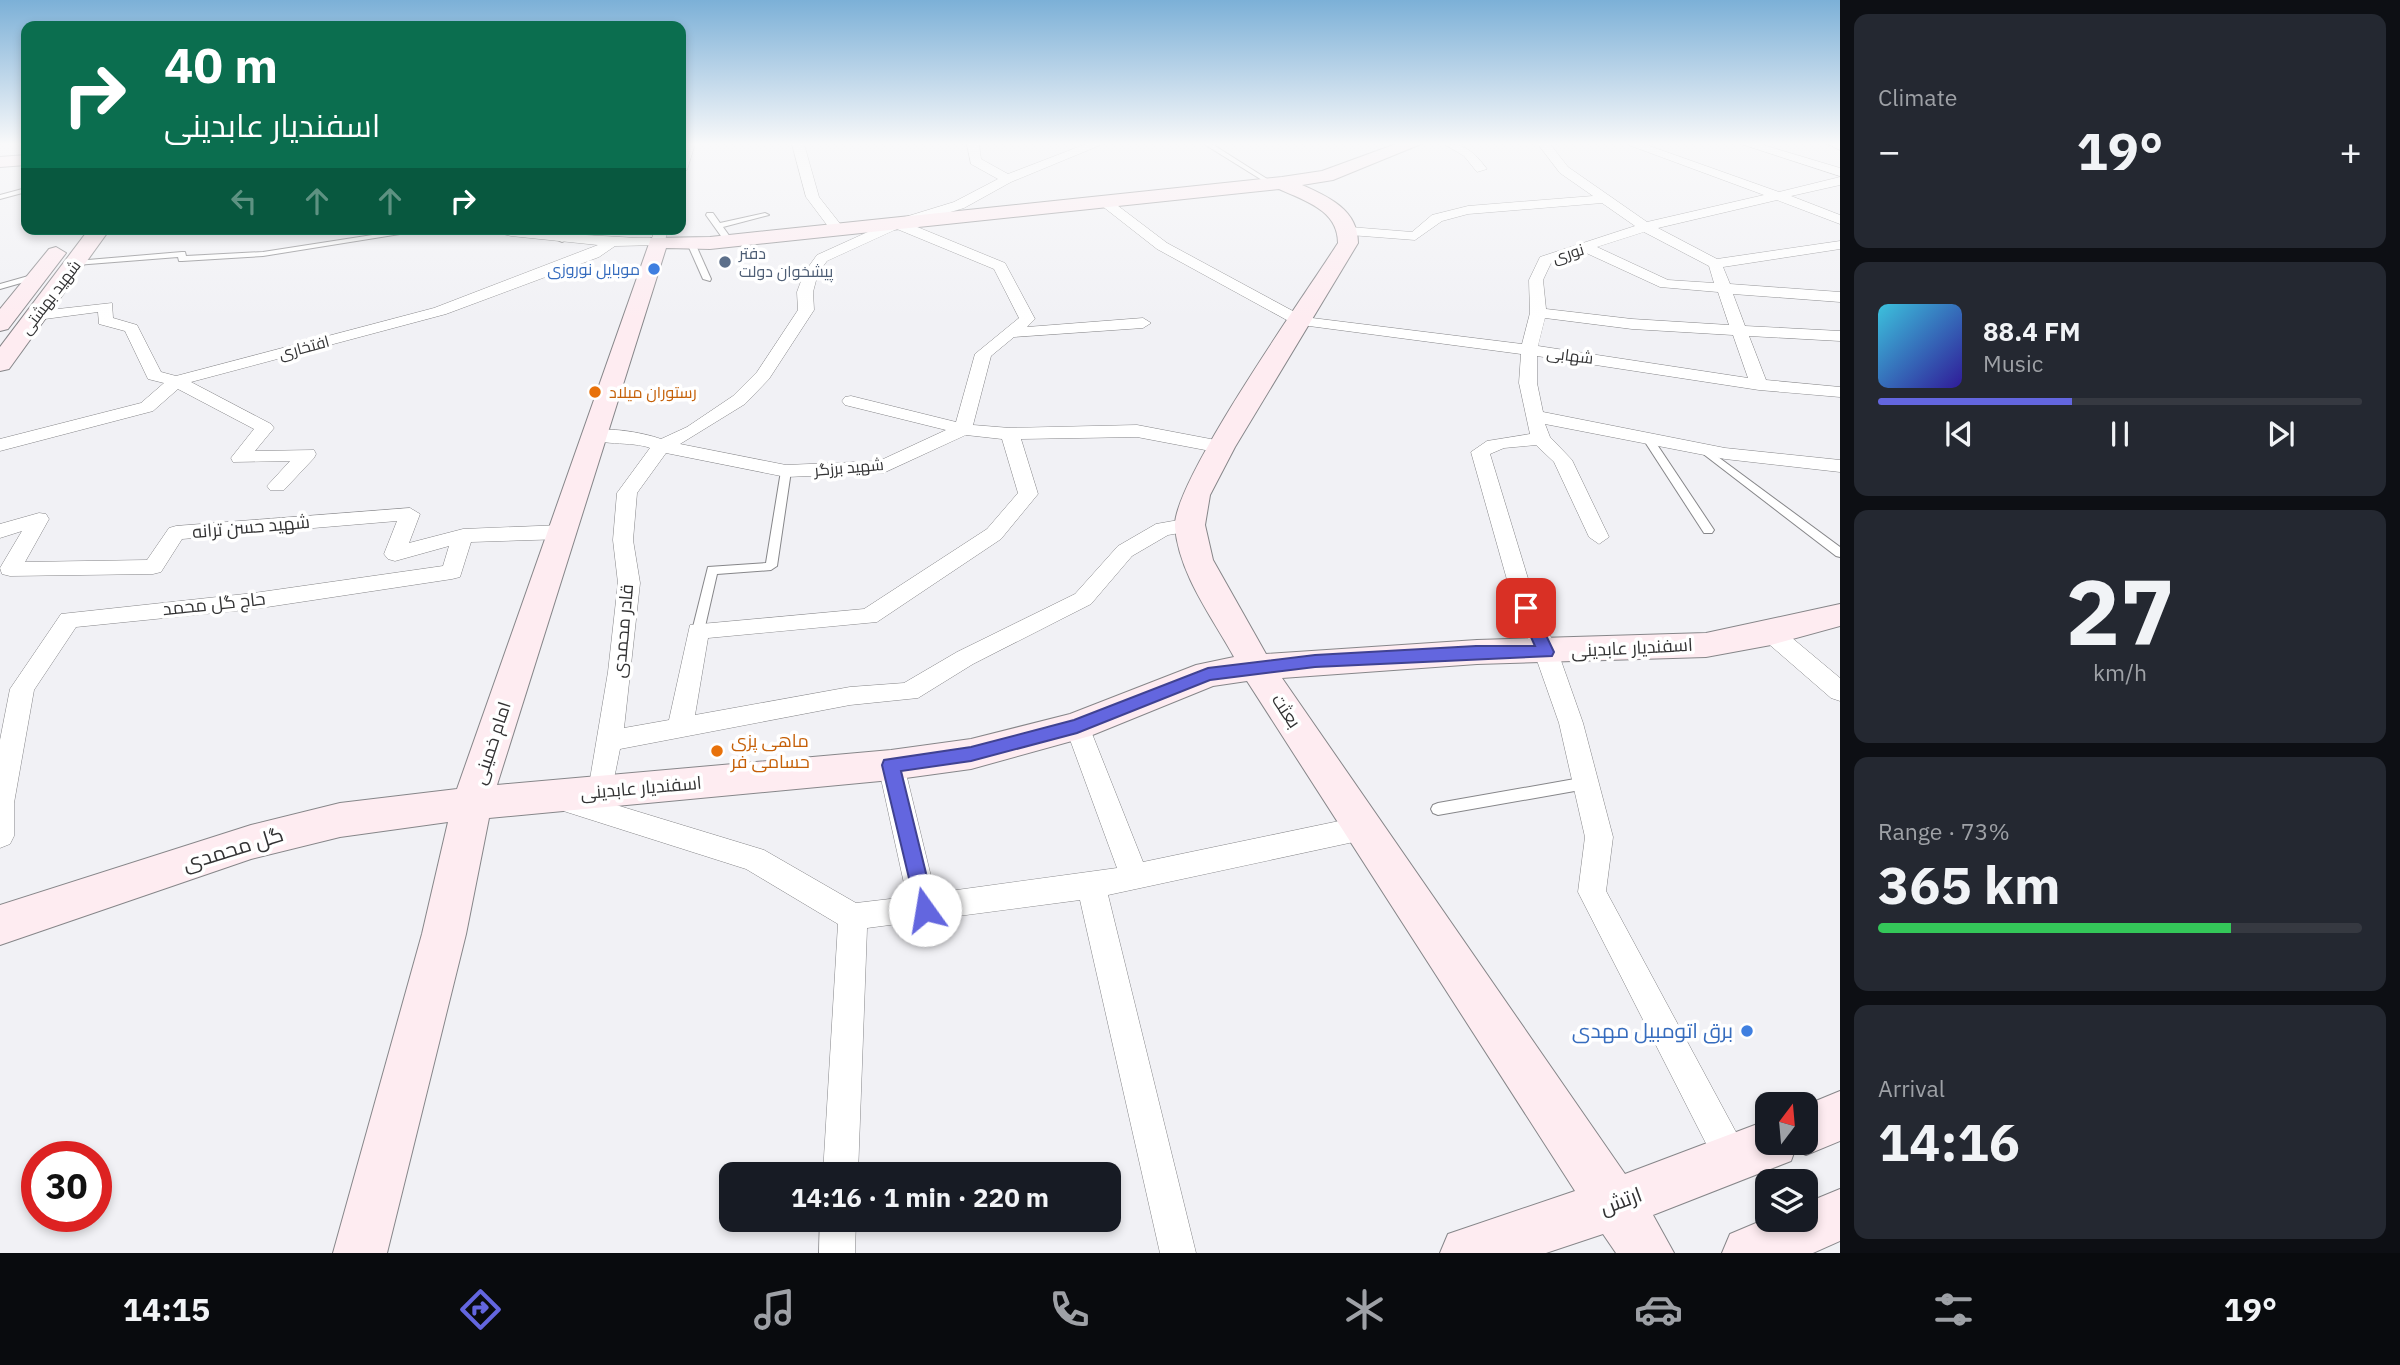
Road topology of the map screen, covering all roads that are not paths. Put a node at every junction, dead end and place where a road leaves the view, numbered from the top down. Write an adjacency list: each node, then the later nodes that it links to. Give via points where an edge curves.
1 (817, 202): 15 (street)
2 (963, 202): 13 (street, قادر محمدی)
3 (1099, 202): 13 (street)
4 (1104, 202): 36 (street, via 1161,246)
5 (1318, 202): 16 (street, via 1345,220)
6 (1554, 202): 16 (street, via 1468,210 1437,218 1415,236)
7 (1611, 202): 14 (street)
8 (1748, 202): 14 (street, نوری)
9 (1798, 202): 12 (street)
10 (710, 215): 17 (lane)
11 (765, 215): 17 (lane)
12 (1840, 220)
13 (897, 223): 15 (street); 40 (street, via 1000,266 1027,319); 54 (street, قادر محمدی, via 821,258 805,292 806,310 763,375 738,400 693,431)
14 (1645, 227): 26 (street, نوری); 28 (street)
15 (838, 230): 17 (street)
16 (1350, 231): 36 (street, بعثت, via 1348,243)
17 (723, 233): 24 (street)
18 (70, 235): 29 (street, شهید بهشتی)
19 (96, 235): 27 (street, شهید بهشتی)
20 (388, 235): 27 (lane, via 263,254 182,258 182,254)
21 (563, 235): 23 (street)
22 (660, 236): 23 (street); 24 (street); 51 (street, امام خمینی)
23 (610, 243): 44 (street, افتخاری, via 594,254 440,311)
24 (691, 243): 30 (lane)
25 (1840, 245): 28 (street)
26 (1586, 247): 32 (street, via 1665,284); 34 (street, نوری, via 1545,260 1536,280)
27 (76, 263): 35 (street, شهید بهشتی)
28 (1715, 264): 32 (street)
29 (39, 274): 31 (lane); 38 (street, شهید بهشتی)
30 (707, 279)
31 (0, 287)
32 (1723, 291): 33 (street); 39 (street)
33 (1840, 297)
34 (1538, 313): 39 (street); 42 (street, نوری)
35 (37, 316): 43 (street, شهید بهشتی); 44 (street, via 107,306 105,321 131,328 154,375)
36 (1300, 321): 42 (street, شهابی); 55 (street, بعثت)
37 (1143, 323): 40 (street)
38 (0, 324)
39 (1741, 331): 41 (street); 45 (street)
40 (1009, 333): 49 (street, via 983,354)
41 (1840, 336)
42 (1529, 351): 45 (street, شهابی); 48 (street, نوری, via 1528,383)
43 (0, 364)
44 (176, 381): 53 (street, افتخاری, via 147,407); 59 (street, via 265,428 240,458 307,454)
45 (1759, 385): 46 (street, شهابی)
46 (1840, 392)
47 (850, 401): 49 (street)
48 (1538, 427): 52 (street); 65 (street, via 1562,460); 70 (street, via 1480,452 1526,608)
49 (962, 429): 50 (street); 58 (street, شهید برزگر, via 883,467)
50 (1010, 434): 55 (street, via 1138,432); 68 (street, via 1028,494 994,534 869,616)
51 (594, 436): 54 (street, شهید برزگر, via 639,437); 63 (street, امام خمینی)
52 (1650, 442): 56 (street); 61 (lane)
53 (0, 445)
54 (661, 446): 58 (street, شهید برزگر); 75 (street, قادر محمدی, via 627,493 622,540 629,583)
55 (1222, 447): 60 (street, بعثت, via 1196,495)
56 (1706, 451): 57 (street); 66 (lane)
57 (1840, 466)
58 (786, 471): 68 (lane, via 771,566 712,570)
59 (277, 486)
60 (1190, 525): 71 (street, بعثت, via 1197,560); 74 (street, via 1163,529 1125,551 1083,599 965,658 909,692 850,696)
61 (1708, 530)
62 (0, 531): 64 (street, شهید حسن ترانه, via 39,520 10,569 153,567 176,533 410,514 396,554)
63 (562, 532): 64 (street); 80 (street, امام خمینی)
64 (463, 536): 83 (street, حاج گل محمد, via 452,572 254,601 69,620 22,690 1,803)
65 (1599, 537)
66 (1840, 553)
67 (1840, 615): 69 (street, اسفندیار عابدینی)
68 (698, 631): 74 (street)
69 (1771, 633): 70 (street, اسفندیار عابدینی, via 1706,645); 72 (street)
70 (1546, 652): 71 (street, اسفندیار عابدینی, via 1476,652); 77 (street)
71 (1256, 667): 73 (street, اسفندیار عابدینی, via 1208,674); 82 (street, بعثت)
72 (1840, 692)
73 (1077, 726): 76 (street, اسفندیار عابدینی, via 971,754); 84 (street)
74 (680, 728): 75 (street)
75 (609, 741): 78 (street, قادر محمدی)
76 (891, 765): 78 (street, اسفندیار عابدینی); 86 (street)
77 (1586, 783): 81 (lane); 91 (street, via 1599,837 1592,892)
78 (601, 791): 79 (street, اسفندیار عابدینی)
79 (550, 796): 80 (street, اسفندیار عابدینی); 87 (street, via 754,859)
80 (472, 803): 88 (street, گل محمدی, via 340,820 251,842); 96 (street, امام خمینی, via 444,934)
81 (1438, 809)
82 (1363, 828): 84 (street); 93 (street, بعثت)
83 (0, 836)
84 (1135, 877): 85 (street)
85 (1091, 886): 86 (street); 98 (street)
86 (925, 910): 87 (street)
87 (853, 917): 92 (street)
88 (0, 925)
89 (1840, 1116): 90 (street)
90 (1818, 1125)
91 (1752, 1151): 93 (street, ارتش)
92 (842, 1162)
93 (1614, 1205): 99 (street, ارتش); 100 (street, بعثت)
94 (1840, 1215): 101 (street)
95 (837, 1232): 97 (street)
96 (360, 1253)
97 (836, 1253)
98 (1178, 1253)
99 (1467, 1253)
100 (1647, 1253)
101 (1749, 1253)

